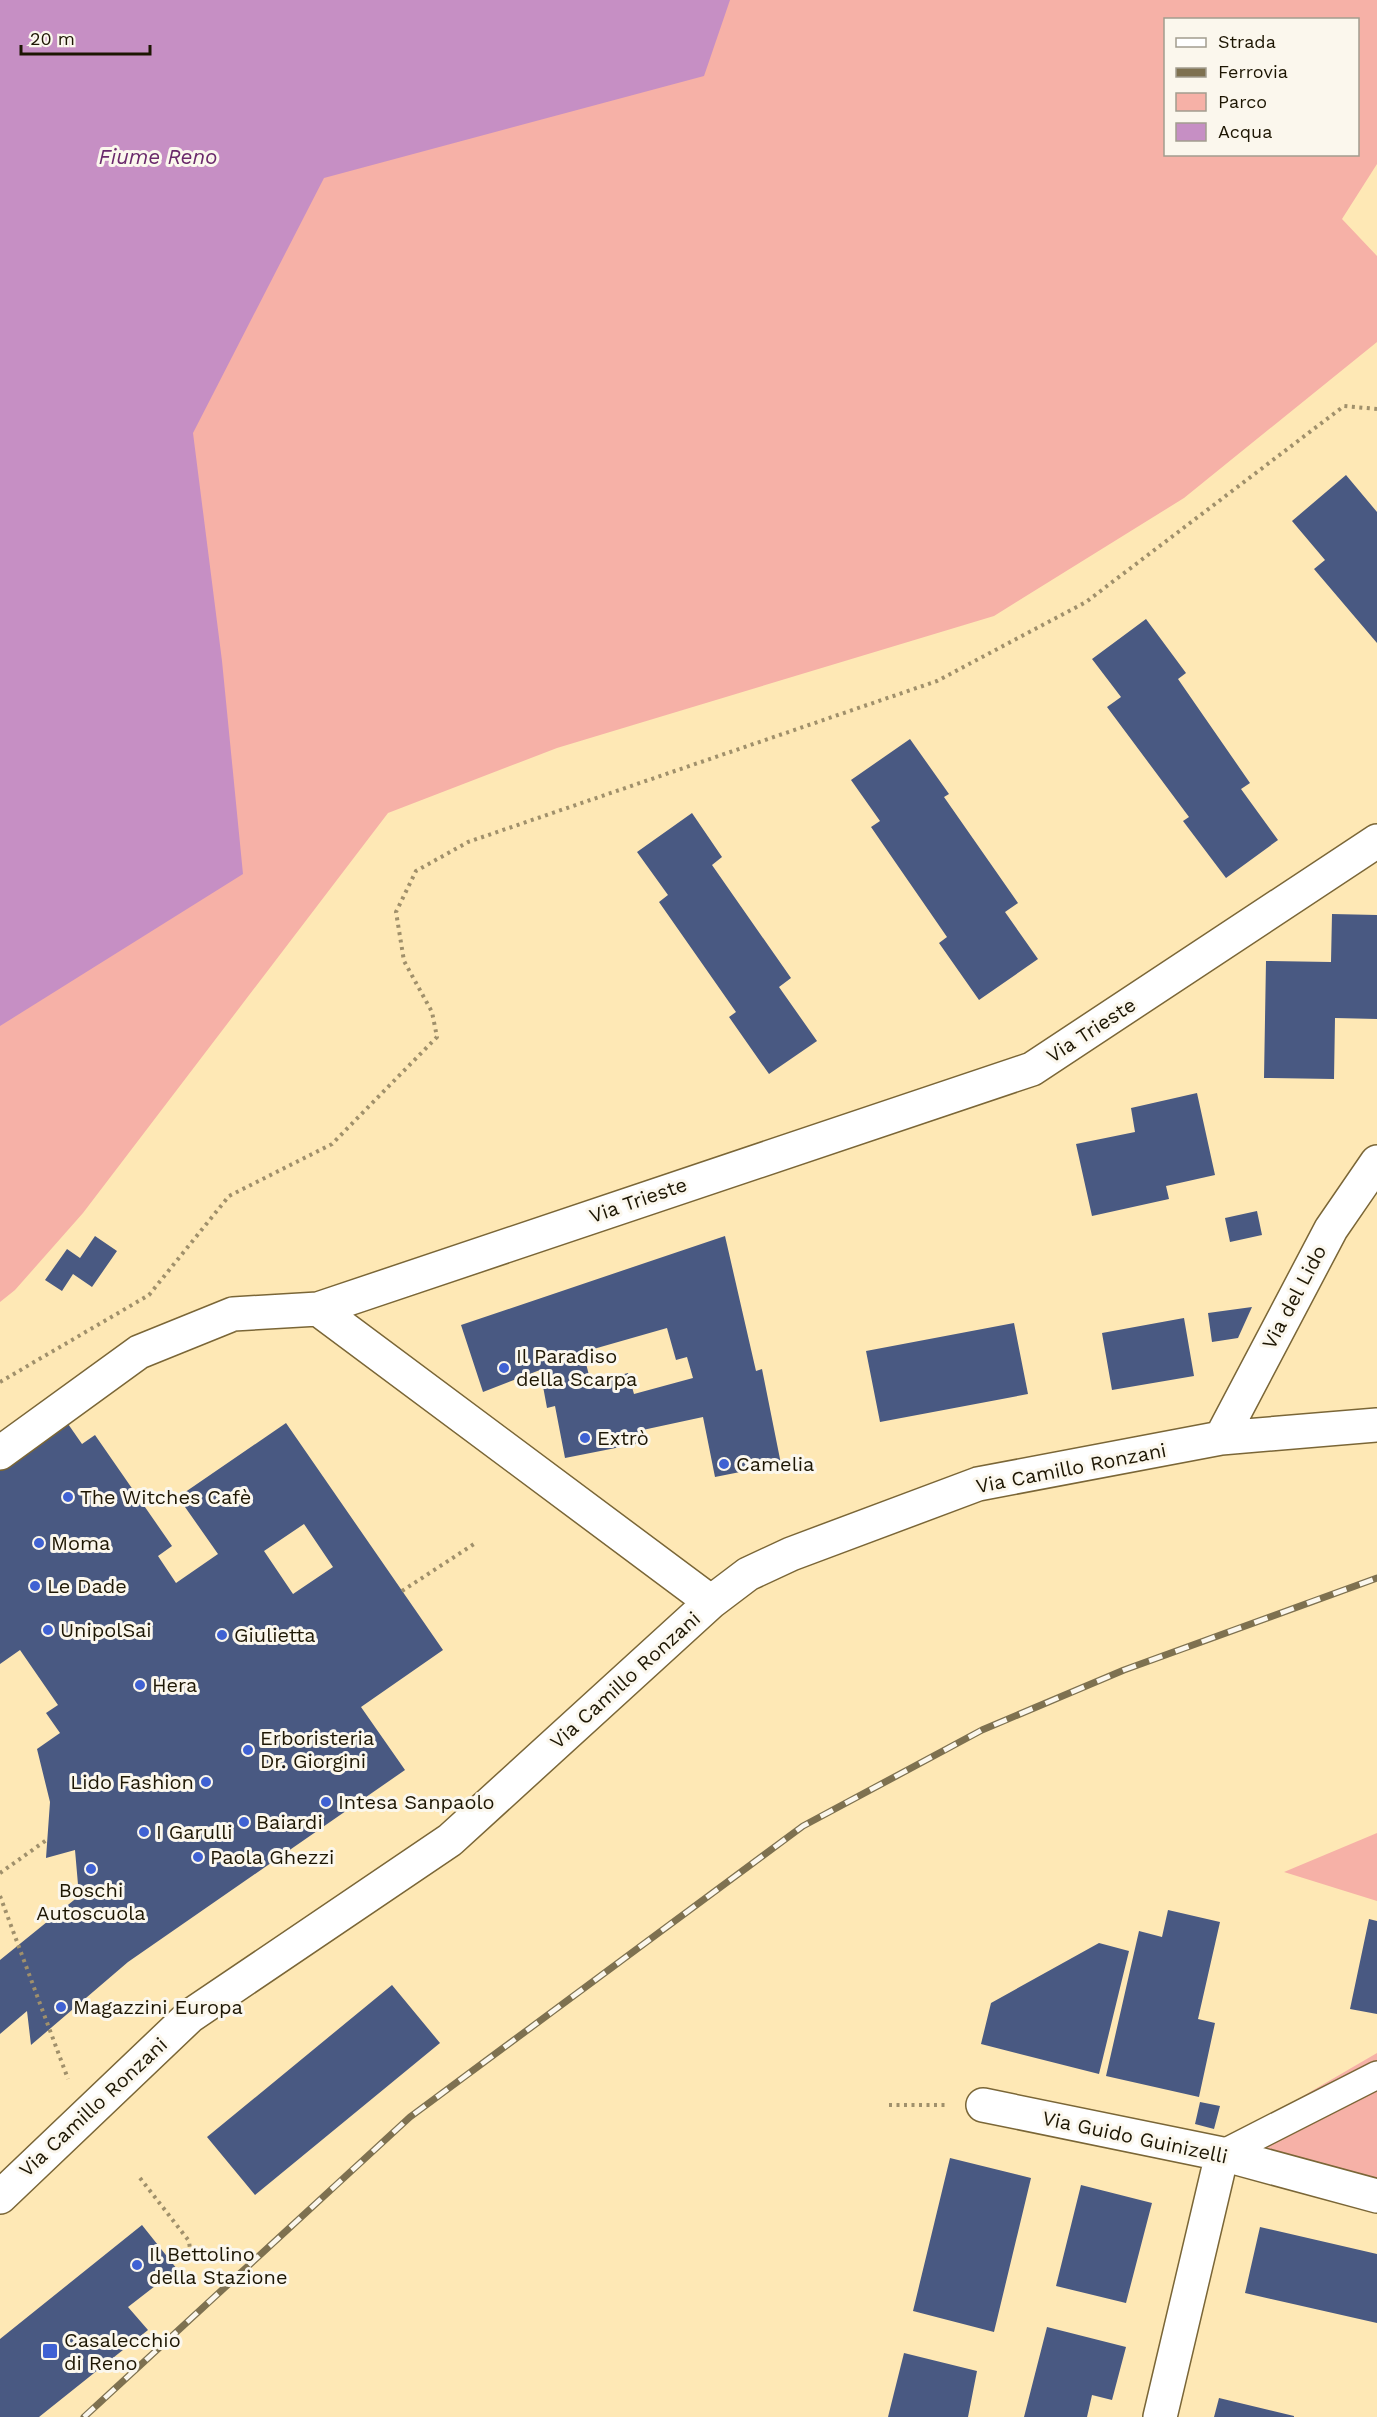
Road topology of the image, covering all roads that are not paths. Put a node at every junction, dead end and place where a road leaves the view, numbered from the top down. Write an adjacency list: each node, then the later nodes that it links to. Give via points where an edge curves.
1 (1377, 841): 3 (street, Via Trieste, via 1032,1069)
2 (1377, 1162): 5 (street, Via del Lido, via 1331,1228)
3 (318, 1310): 6 (street, Via Trieste, via 233,1314 139,1352); 7 (street)
4 (1377, 1425): 5 (street, Via Camillo Ronzani)
5 (1221, 1438): 7 (street, Via Camillo Ronzani, via 978,1484 791,1554 748,1574)
6 (0, 1453)
7 (711, 1602): 12 (street, Via Camillo Ronzani, via 450,1840 190,2016)
8 (1377, 2075): 10 (lane)
9 (983, 2105): 10 (street, Via Guido Guinizelli)
10 (1222, 2154): 11 (street, Via Guido Guinizelli); 13 (street)
11 (1377, 2196)
12 (0, 2197)
13 (1160, 2417)

